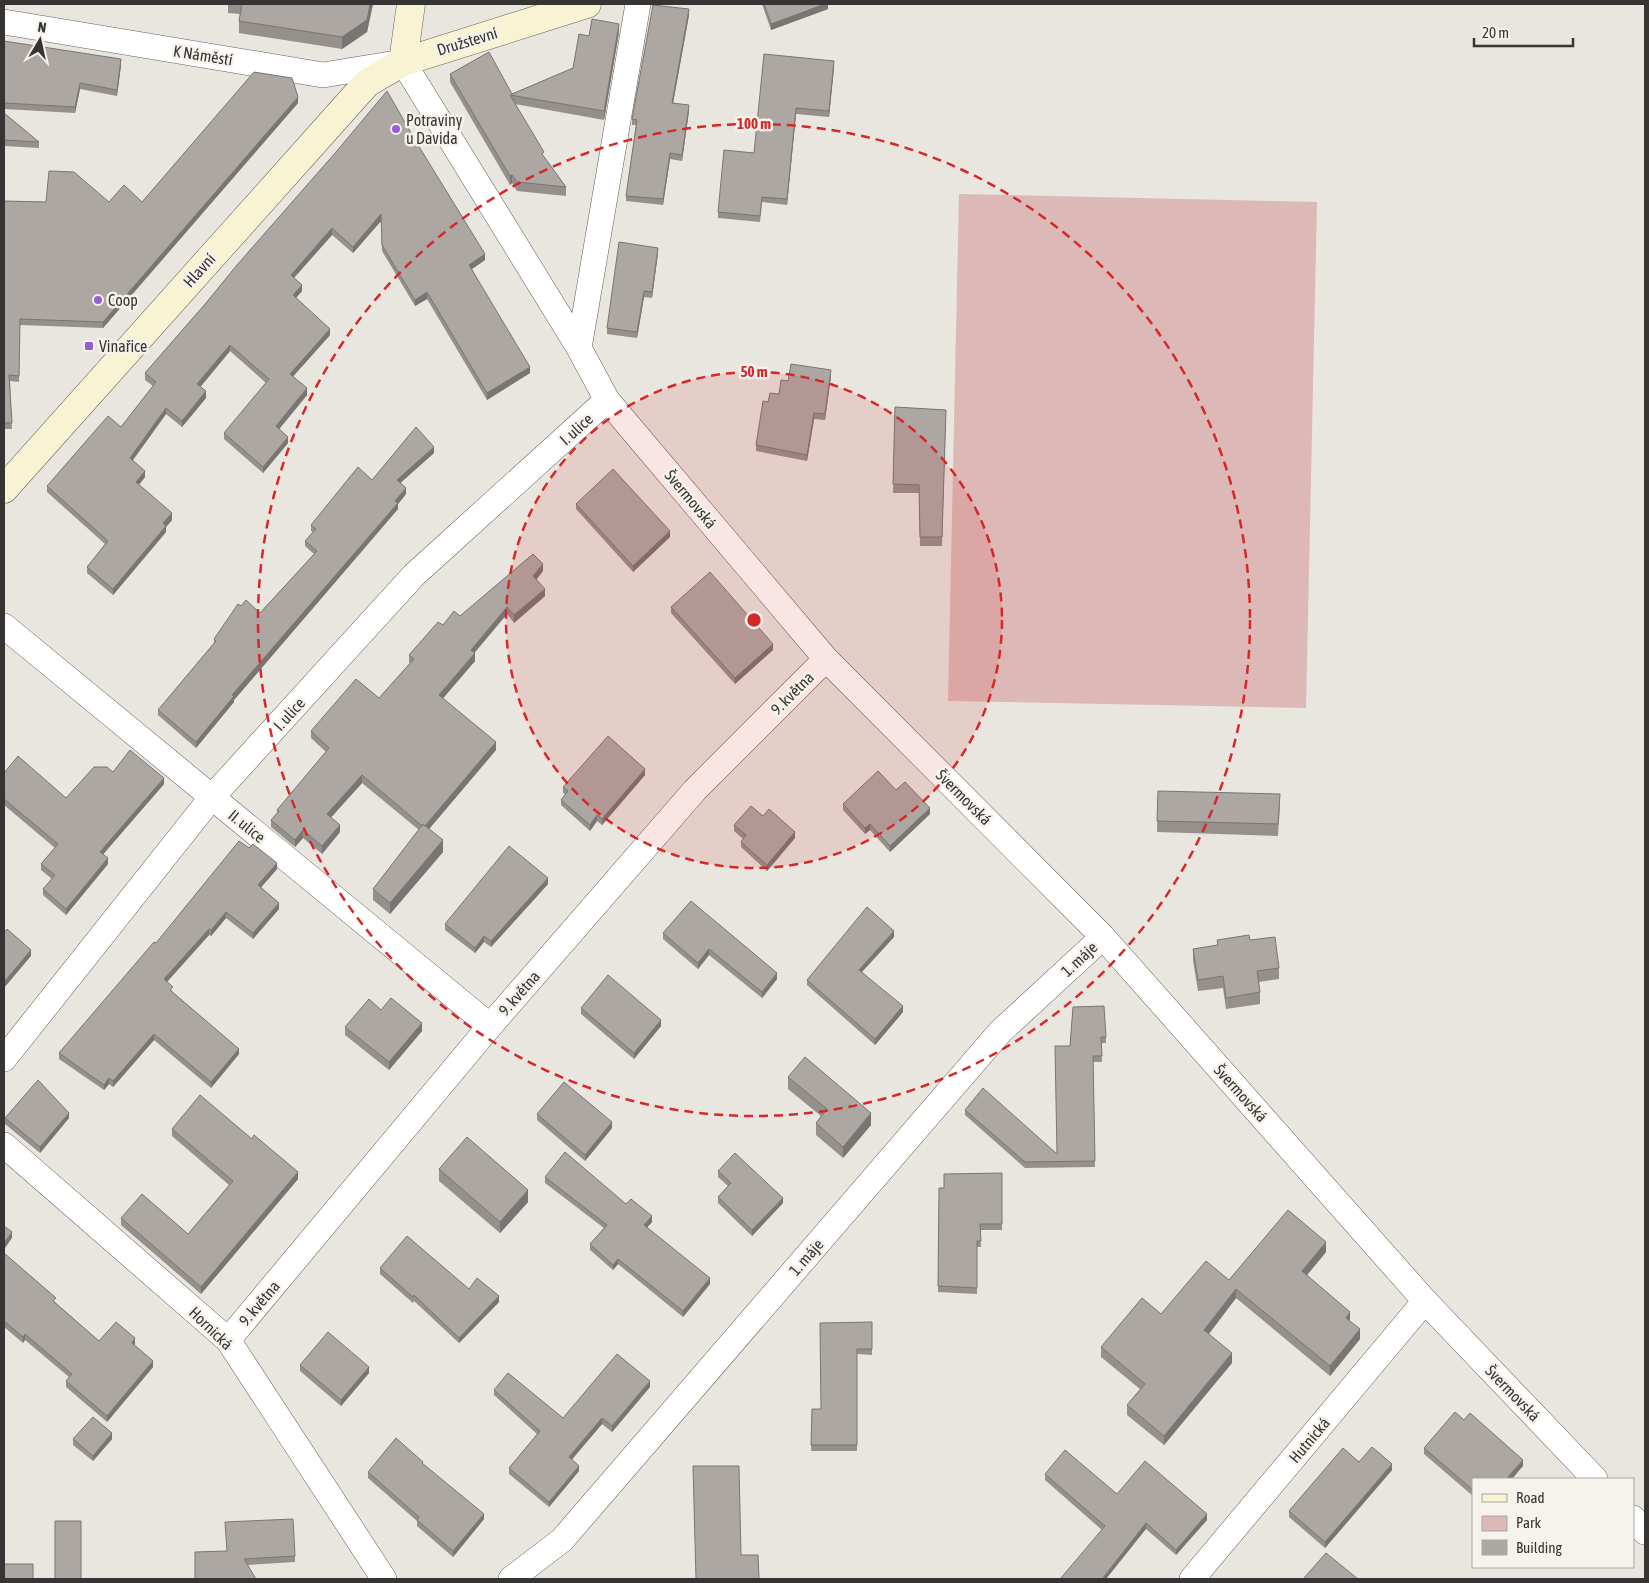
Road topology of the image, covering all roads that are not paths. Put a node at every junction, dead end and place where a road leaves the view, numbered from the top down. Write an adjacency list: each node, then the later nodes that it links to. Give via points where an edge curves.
1 (411, 4): 5 (street)
2 (587, 4): 5 (street, Družstevní)
3 (638, 4): 6 (street)
4 (4, 22): 5 (street, K Náměstí, via 323,75)
5 (403, 62): 6 (street, Švermovská); 8 (street, Hlavní, via 367,83)
6 (579, 348): 7 (street, Švermovská)
7 (607, 400): 10 (street, Švermovská); 11 (street, I. ulice, via 414,576)
8 (4, 489)
9 (4, 626): 11 (street, II. ulice)
10 (826, 659): 12 (street, Švermovská); 13 (street, 9. května, via 695,790)
11 (212, 797): 13 (street, II. ulice); 14 (street, I. ulice)
12 (1103, 937): 16 (street, Švermovská); 22 (street, 1. máje, via 1000,1032 562,1540)
13 (490, 1026): 17 (street, 9. května)
14 (4, 1059)
15 (4, 1145): 17 (street, Hornická)
16 (1425, 1301): 18 (street, Švermovská); 23 (street, Hutnická)
17 (228, 1340): 21 (street, Hornická)
18 (1594, 1478)
19 (1634, 1519): 20 (street)
20 (1645, 1532)
21 (384, 1579)
22 (511, 1579)
23 (1192, 1579)

